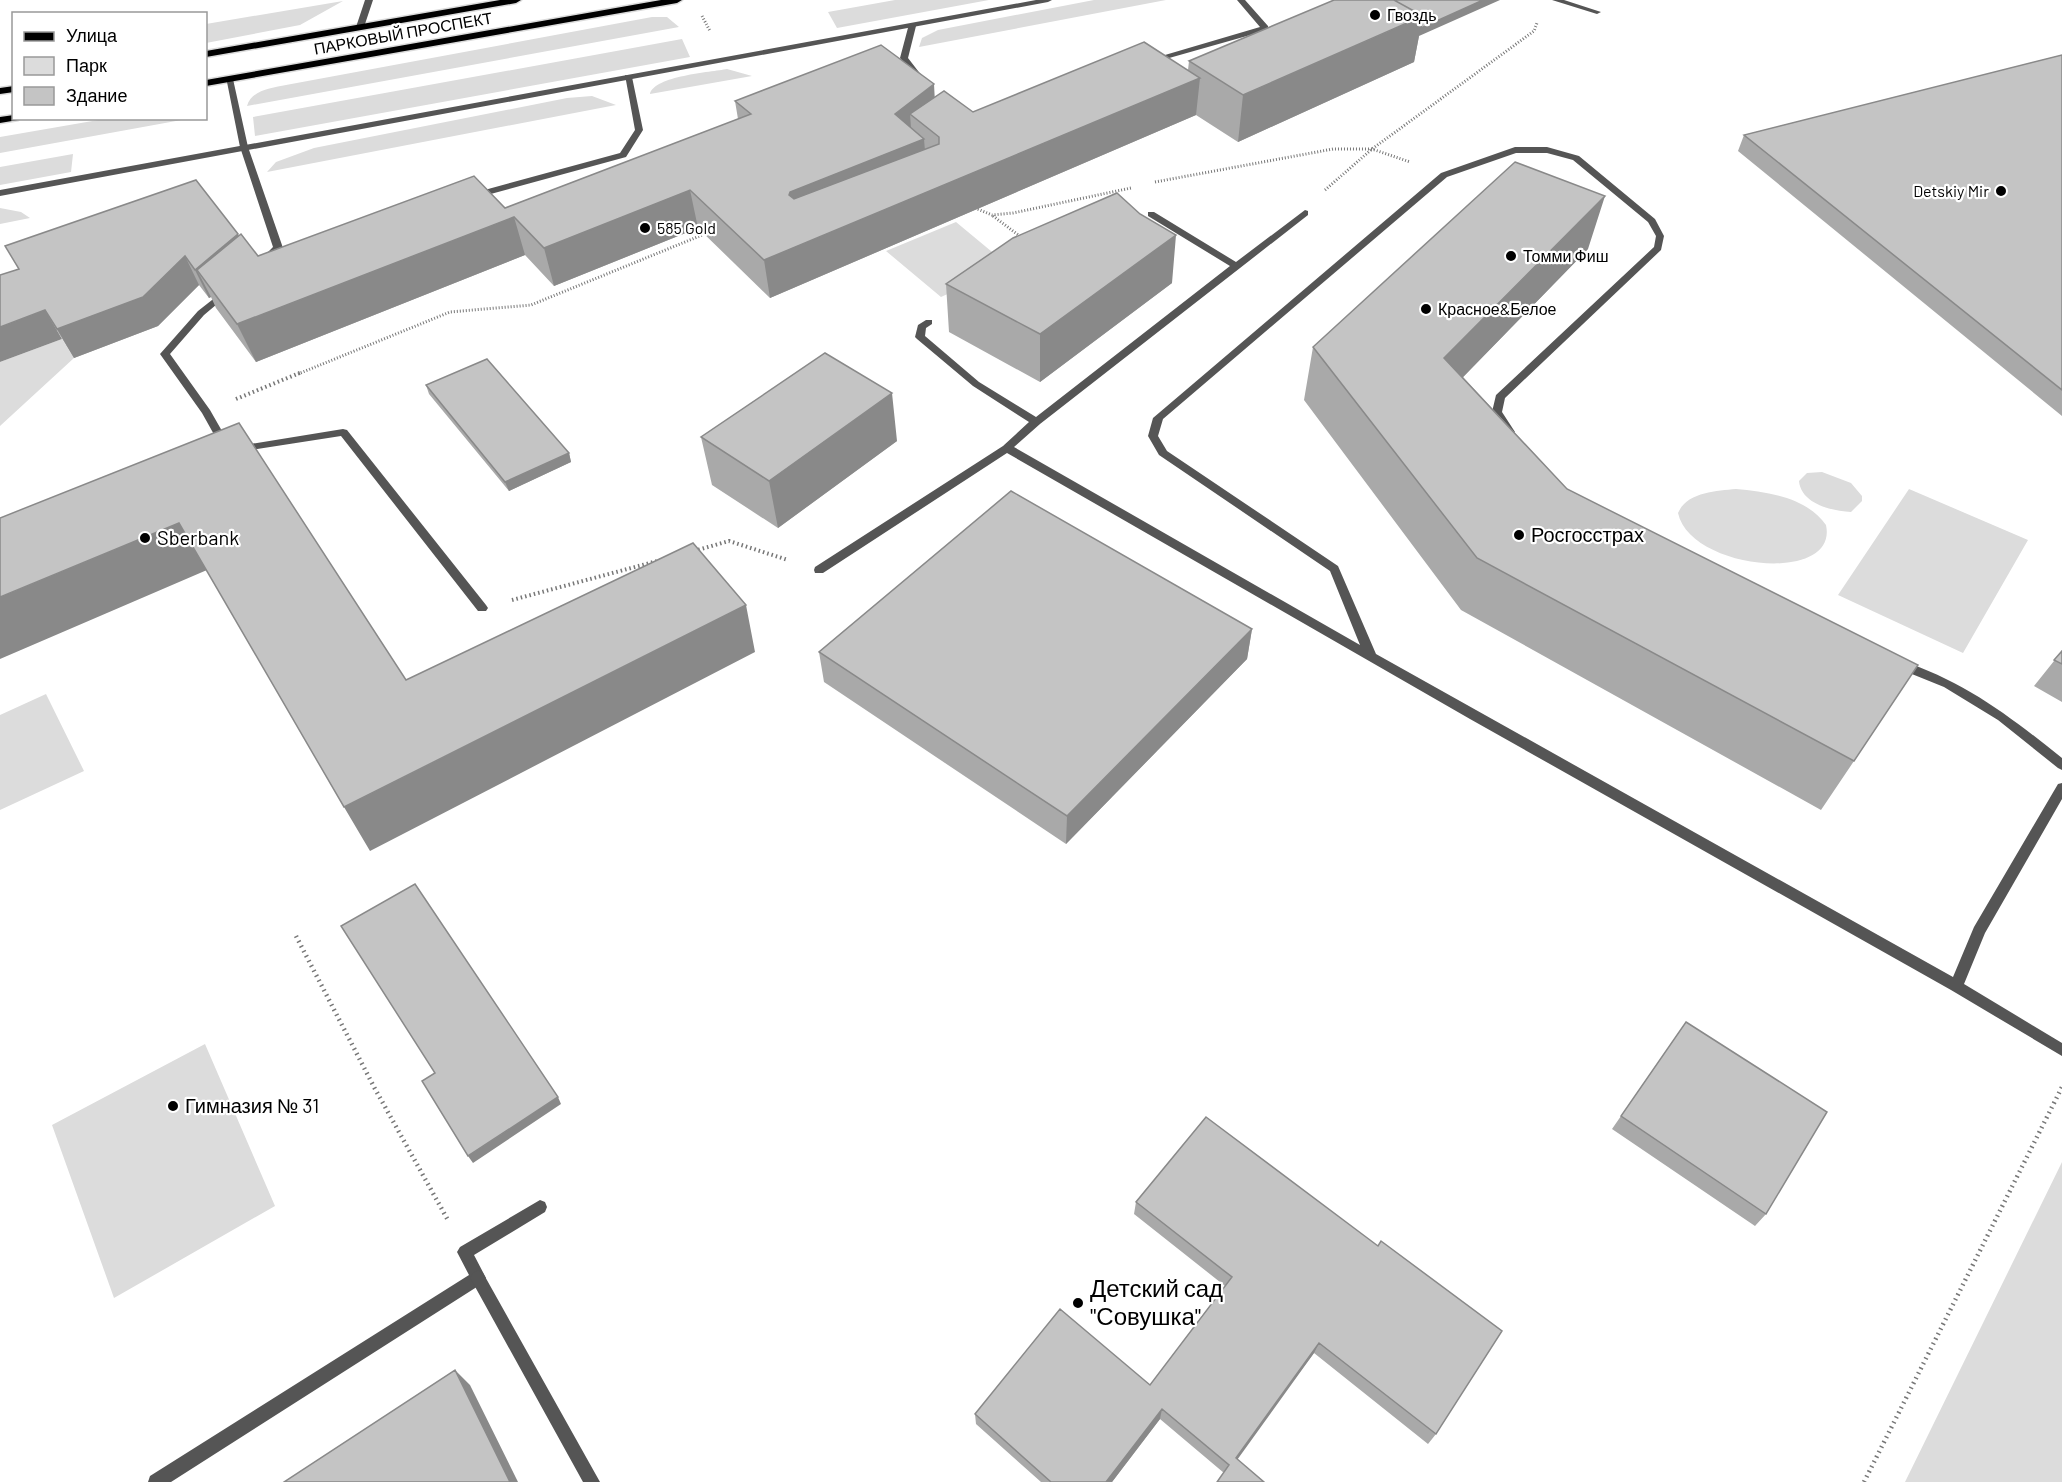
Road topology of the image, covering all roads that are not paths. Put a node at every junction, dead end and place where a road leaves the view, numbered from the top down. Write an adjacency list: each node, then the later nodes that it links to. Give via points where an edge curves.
1 (369, 0): 9 (street)
2 (516, 0): 9 (main road, ПАРКОВЫЙ ПРОСПЕКТ)
3 (677, 0): 13 (main road, ПАРКОВЫЙ ПРОСПЕКТ)
4 (1048, 0): 8 (street)
5 (1241, 0): 11 (street, via 1265,28)
6 (1556, 0): 7 (street)
7 (1597, 12)
8 (912, 26): 12 (street); 15 (street, via 904,58)
9 (360, 27): 10 (main road, ПАРКОВЫЙ ПРОСПЕКТ)
10 (207, 54)
11 (1141, 63)
12 (628, 77): 16 (street); 18 (street, via 639,130 623,155)
13 (229, 79): 14 (main road, ПАРКОВЫЙ ПРОСПЕКТ); 16 (street)
14 (207, 83)
15 (930, 92)
16 (244, 147): 17 (street); 22 (street)
17 (0, 193)
18 (462, 199)
19 (1305, 213): 24 (street)
20 (1151, 214): 24 (street)
21 (290, 245): 22 (street)
22 (279, 248): 23 (street)
23 (261, 263)
24 (1236, 266): 27 (street)
25 (235, 284): 30 (street, via 201,313 165,354)
26 (929, 322): 27 (street, via 921,327 920,337 976,384)
27 (1036, 422): 29 (street)
28 (1519, 443): 34 (street, via 1497,412 1500,397 1658,248 1660,236 1652,221 1576,158 1547,150 1515,150 1444,175 1158,418 1153,436 1163,453 1334,569)
29 (1007, 448): 32 (street); 34 (street)
30 (228, 451): 31 (street); 33 (street, via 344,432)
31 (217, 455)
32 (819, 570)
33 (482, 608)
34 (1371, 657): 38 (street)
35 (1893, 662): 36 (street, via 1948,684 2002,717)
36 (2062, 765)
37 (2062, 788): 38 (street, via 1979,931)
38 (1956, 986): 39 (street)
39 (2062, 1050)
40 (540, 1207): 41 (street, via 465,1252)
41 (478, 1278): 42 (street); 43 (street)
42 (156, 1482)
43 (592, 1482)

